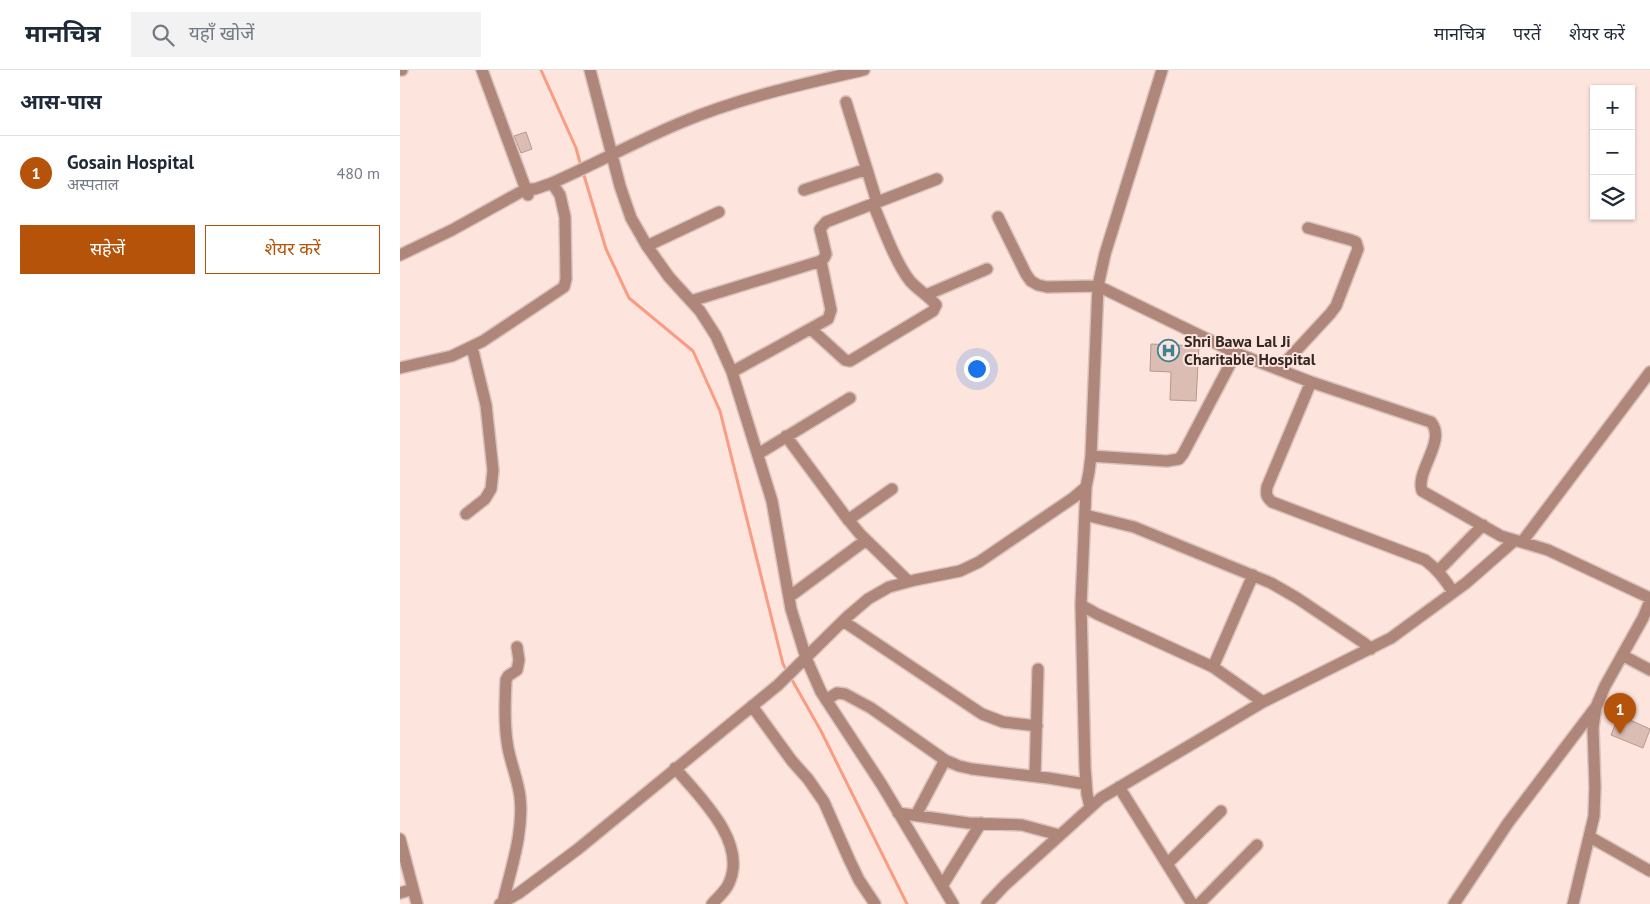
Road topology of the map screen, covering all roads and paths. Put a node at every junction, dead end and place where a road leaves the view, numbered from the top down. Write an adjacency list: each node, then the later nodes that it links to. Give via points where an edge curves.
1 (482, 70): 11 (street)
2 (591, 70): 6 (street)
3 (864, 70): 6 (street, via 728,105)
4 (1162, 70): 21 (street)
5 (846, 102): 7 (street)
6 (611, 155): 9 (street); 16 (street, via 631,218)
7 (867, 169): 10 (street); 12 (street)
8 (937, 179): 12 (street)
9 (557, 180): 11 (street); 25 (street, via 565,217 566,284)
10 (804, 190)
11 (530, 191): 17 (street); 19 (street, via 454,236)
12 (875, 203): 18 (street, via 822,225 826,254); 22 (street, via 903,270)
13 (720, 212): 16 (street)
14 (998, 217): 21 (street, via 1031,281 1046,287)
15 (1308, 228): 28 (street, via 1356,242 1358,249 1336,306)
16 (647, 246): 23 (street)
17 (400, 255)
18 (821, 261): 23 (street); 24 (street, via 831,315)
19 (400, 262)
20 (987, 269): 22 (street)
21 (1098, 286): 26 (street); 35 (street)
22 (926, 295): 24 (street, via 936,305 933,311 850,361)
23 (691, 301): 29 (street, via 716,336)
24 (811, 330): 29 (street)
25 (472, 347): 27 (street, via 452,356); 38 (street, via 486,405 493,470 485,498)
26 (1236, 353): 28 (street); 35 (street, via 1179,459)
27 (400, 368)
28 (1279, 369): 31 (street)
29 (732, 372): 34 (street)
30 (1650, 372): 43 (street)
31 (1311, 382): 41 (street, via 1430,422 1435,436 1421,482 1422,491); 44 (street, via 1267,487 1268,498 1425,560)
32 (850, 398): 33 (street)
33 (786, 436): 34 (street); 40 (street)
34 (758, 454): 48 (street, via 772,501)
35 (1091, 456): 36 (street)
36 (1086, 487): 39 (street); 46 (street, via 979,562 960,571)
37 (892, 490): 40 (street)
38 (466, 514)
39 (1085, 515): 45 (street, via 1134,527); 50 (street)
40 (848, 520): 42 (street)
41 (1483, 525): 43 (street, via 1501,536); 44 (street)
42 (866, 540): 46 (street); 48 (street)
43 (1518, 541): 47 (street); 49 (street, via 1548,550)
44 (1438, 571): 47 (street)
45 (1253, 575): 54 (street, via 1297,598); 57 (street)
46 (908, 581): 52 (street, via 868,598)
47 (1453, 592): 54 (street)
48 (789, 597): 56 (street)
49 (1650, 599): 51 (street)
50 (1081, 606): 57 (street); 68 (street)
51 (1646, 619): 55 (street)
52 (843, 621): 56 (street); 64 (street, via 982,714 1002,722)
53 (517, 647): 84 (street, via 517,670 506,680 506,706 508,748 520,796 520,820)
54 (1371, 649): 61 (street)
55 (1622, 655): 59 (street); 63 (street)
56 (802, 661): 60 (street); 62 (street)
57 (1213, 667): 61 (street)
58 (1038, 669): 64 (street)
59 (1650, 670)
60 (826, 700): 65 (street, via 837,693 845,694 871,708); 72 (street)
61 (1263, 702): 69 (street)
62 (752, 706): 66 (street); 87 (street, via 824,802 859,880)
63 (1596, 706): 76 (street, via 1593,728 1595,802); 92 (street, via 1508,823)
64 (1037, 726): 67 (street)
65 (945, 760): 67 (street, via 972,769); 73 (street)
66 (675, 768): 84 (street, via 578,849); 86 (street, via 712,811 732,852 733,870 729,883)
67 (1035, 776): 68 (street)
68 (1086, 784): 70 (street)
69 (1119, 787): 70 (street); 79 (street)
70 (1090, 807): 75 (street)
71 (1221, 811): 79 (street)
72 (898, 813): 73 (street); 81 (street)
73 (916, 816): 74 (street)
74 (981, 823): 75 (street, via 1022,824); 81 (street)
75 (1059, 835): 89 (street)
76 (1590, 837): 80 (street); 93 (street)
77 (400, 840): 82 (street)
78 (1257, 845): 91 (street)
79 (1167, 864): 90 (street)
80 (1650, 871)
81 (942, 886): 88 (street)
82 (413, 889): 83 (street); 85 (street)
83 (400, 893)
84 (502, 903)
85 (417, 904)
86 (712, 904)
87 (875, 904)
88 (952, 904)
89 (987, 904)
90 (1192, 904)
91 (1199, 904)
92 (1454, 904)
93 (1573, 904)

